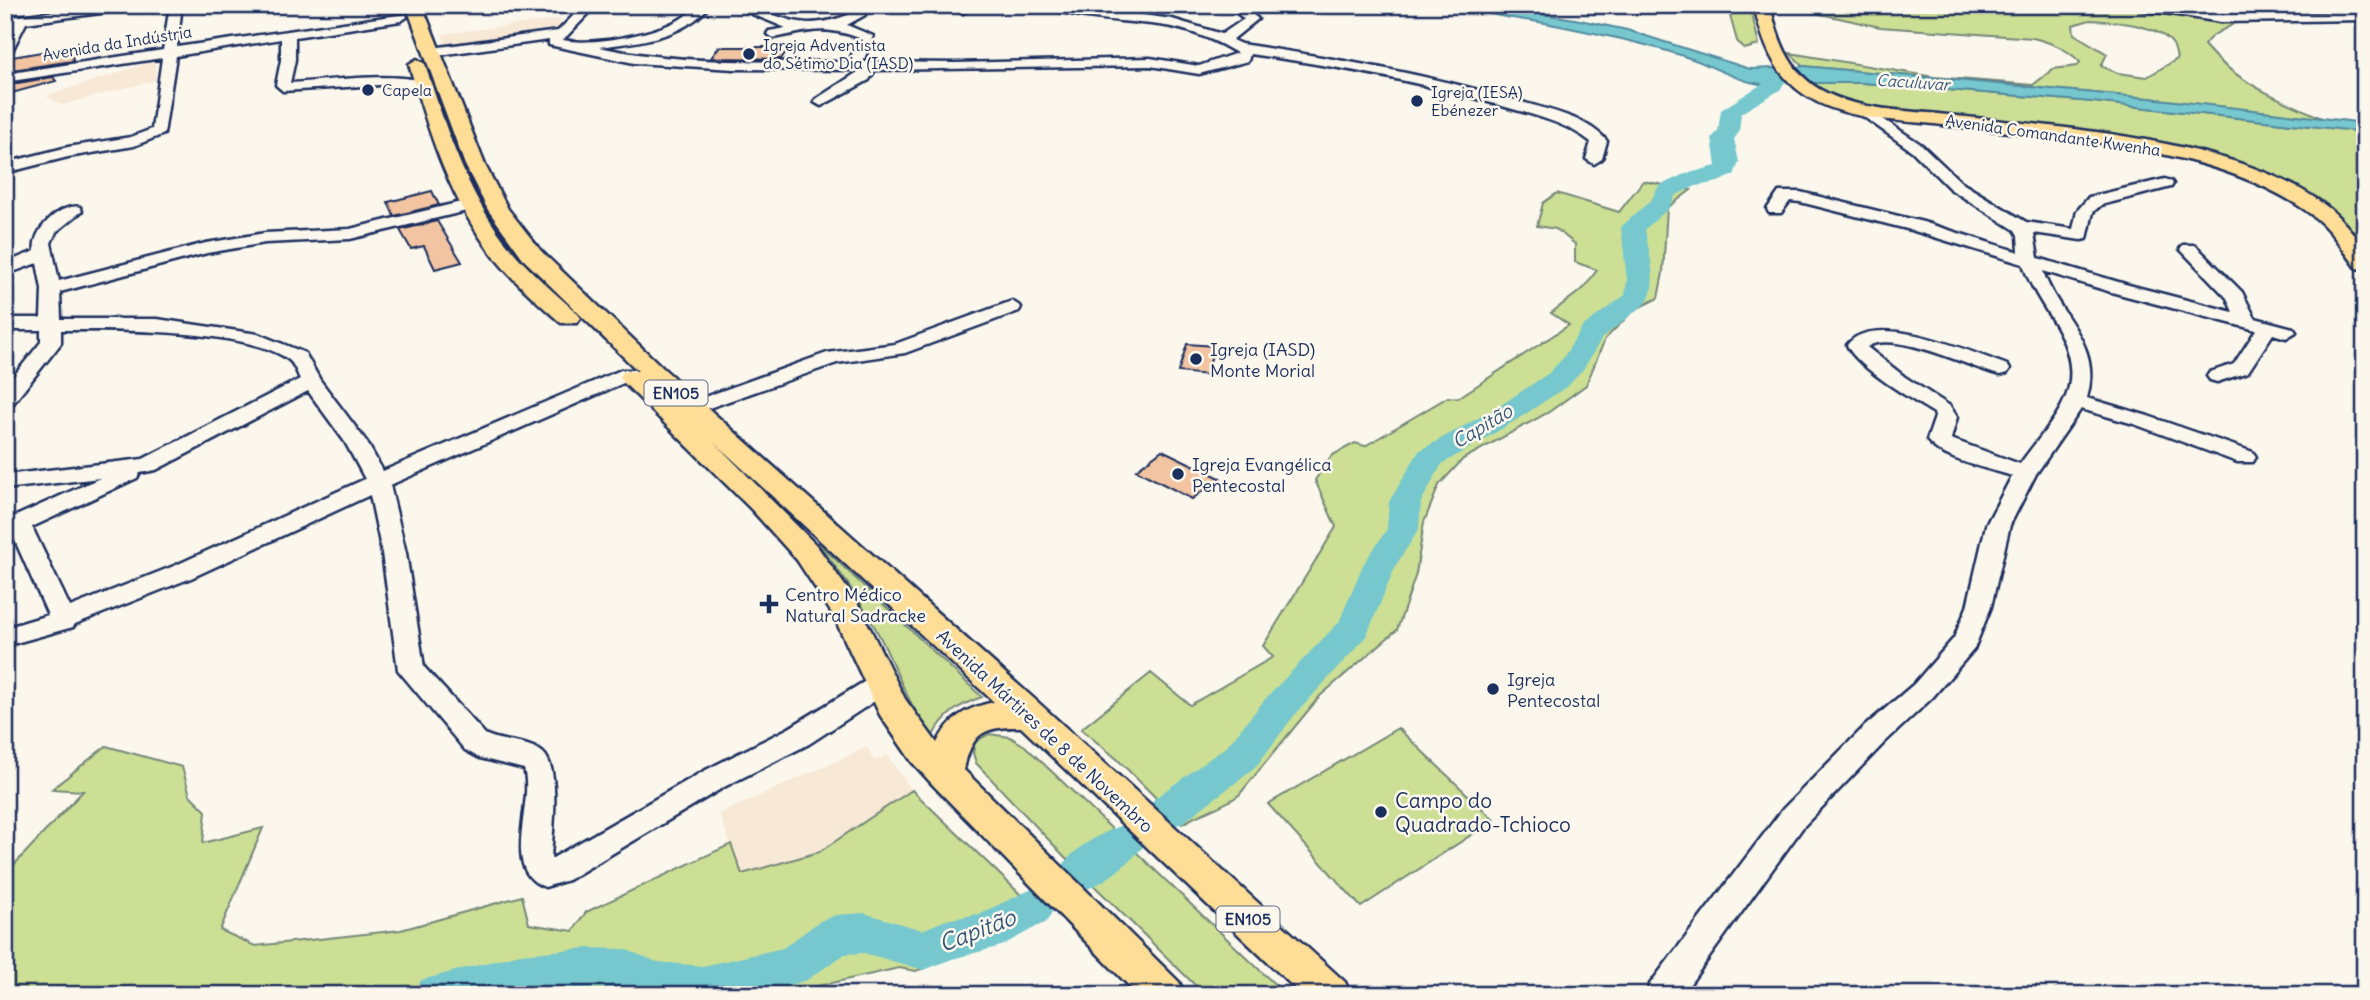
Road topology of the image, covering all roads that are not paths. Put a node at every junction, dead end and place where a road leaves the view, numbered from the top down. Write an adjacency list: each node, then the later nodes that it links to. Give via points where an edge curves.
1 (130, 5): 15 (street)
2 (176, 5): 27 (street)
3 (445, 5): 12 (street, Avenida da Indústria)
4 (591, 5): 21 (street)
5 (704, 5): 24 (street, via 678,26)
6 (851, 5): 18 (street, via 859,15)
7 (1051, 5): 17 (street)
8 (1234, 5): 23 (street, via 1252,19)
9 (1762, 5): 34 (main road, Avenida Comandante Kwenha, via 1775,54 1801,85)
10 (2139, 5): 14 (street, via 2221,18)
11 (1182, 8): 17 (street, via 1180,18)
12 (407, 9): 20 (street, Avenida da Indústria); 28 (main road, Avenida Mártires de 8 de Novembro / EN105); 32 (main road, EN105)
13 (746, 9): 19 (street)
14 (2365, 16)
15 (21, 21): 16 (street); 26 (street)
16 (5, 22)
17 (1172, 23): 23 (street)
18 (835, 26): 19 (street); 29 (street, via 866,36)
19 (801, 29): 22 (street)
20 (288, 34): 27 (street, Avenida da Indústria); 32 (street, via 283,85 288,88 379,81)
21 (562, 34): 24 (street, via 554,42); 28 (street)
22 (774, 34)
23 (1224, 39): 25 (street)
24 (570, 47): 29 (street, via 686,63)
25 (1238, 48): 30 (street, via 1244,52 1243,58 1199,70 1150,62); 35 (street, via 1455,87 1557,117 1597,138)
26 (5, 51)
27 (169, 52): 31 (street, Avenida da Indústria); 36 (street, via 159,131 134,141)
28 (432, 52): 58 (main road, Avenida Mártires de 8 de Novembro / EN105, via 475,165 516,236)
29 (855, 65): 30 (street)
30 (871, 66): 33 (street, via 864,78)
31 (5, 78)
32 (424, 86): 38 (main road, EN105)
33 (821, 102)
34 (1862, 109): 41 (street, via 1917,148 1956,186); 45 (main road, Avenida Comandante Kwenha, via 2137,145 2219,166 2276,187 2322,213)
35 (1594, 159)
36 (5, 168)
37 (2165, 184): 41 (street, via 2095,201 2085,211 2081,235)
38 (469, 205): 47 (street, via 370,231 265,237 206,247); 53 (main road, EN105, via 510,262)
39 (1775, 209): 44 (street, via 1785,196 1800,197)
40 (74, 211): 43 (street, via 44,236)
41 (2021, 226): 44 (street)
42 (2189, 249): 51 (street)
43 (42, 254): 46 (street); 47 (street)
44 (2031, 261): 51 (street); 57 (street, via 2082,365)
45 (2365, 263)
46 (5, 270)
47 (51, 289): 50 (street)
48 (1012, 307): 58 (street, via 898,349 834,357)
49 (5, 324): 50 (street)
50 (52, 324): 55 (street, via 157,325 258,340 298,357); 56 (street, via 51,343)
51 (2267, 327): 54 (street, via 2241,369)
52 (2000, 369): 61 (street, via 1880,334 1857,345 1898,381 1943,410 1946,417 1938,440 1943,444)
53 (628, 374): 63 (street); 67 (main road, EN105, via 807,553 847,612)
54 (2217, 376)
55 (311, 381): 60 (street); 63 (street, via 355,440)
56 (5, 401)
57 (2076, 401): 59 (street); 61 (street)
58 (692, 408): 68 (main road, Avenida Mártires de 8 de Novembro / EN105)
59 (2245, 457)
60 (148, 464): 62 (street); 64 (street)
61 (2025, 473): 72 (street, via 1998,525 1979,607 1965,642 1923,691 1793,818)
62 (5, 482)
63 (378, 482): 65 (street); 67 (street, via 411,670 475,742 534,761 540,772 536,861 545,874 787,743)
64 (12, 527): 65 (street)
65 (64, 621): 66 (street)
66 (5, 637)
67 (881, 684): 69 (main road, EN105, via 906,728)
68 (1029, 714): 69 (main road, via 982,715 967,724 953,740); 71 (main road, Avenida Mártires de 8 de Novembro / EN105)
69 (946, 776): 70 (main road, EN105)
70 (1165, 995)
71 (1331, 995)
72 (1662, 995)

